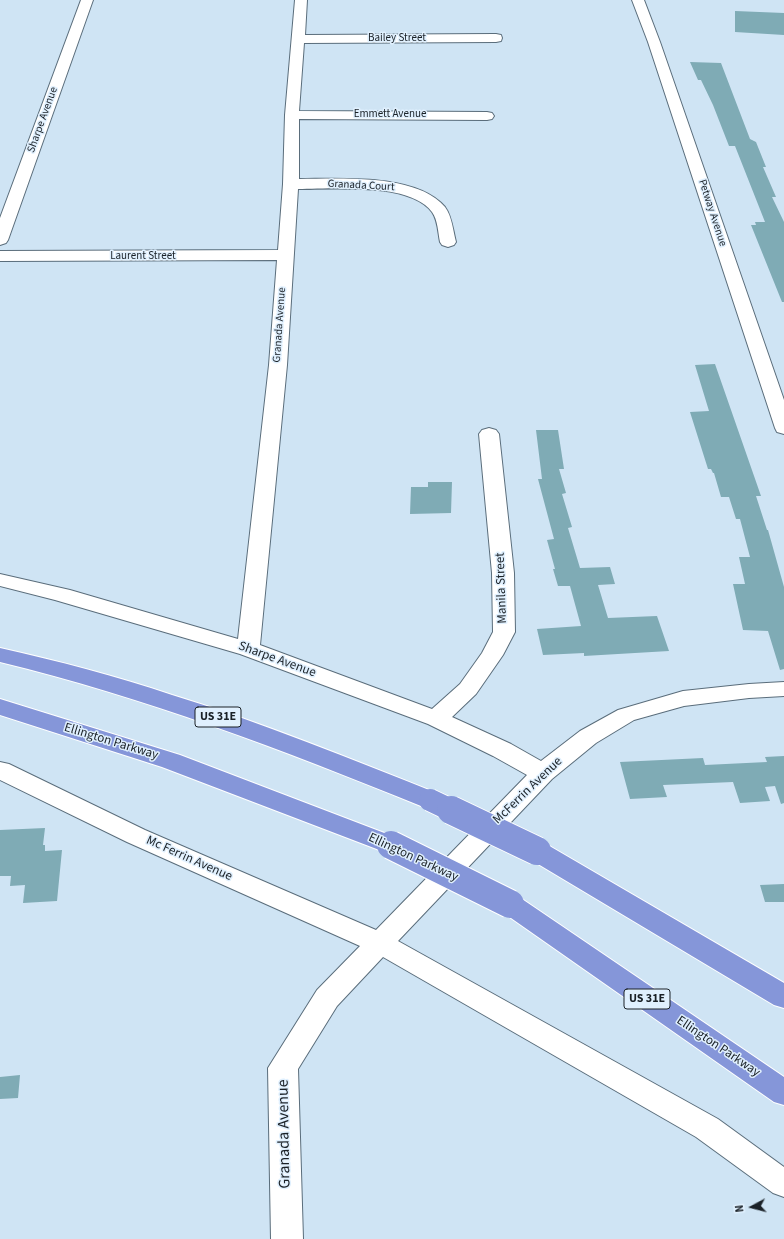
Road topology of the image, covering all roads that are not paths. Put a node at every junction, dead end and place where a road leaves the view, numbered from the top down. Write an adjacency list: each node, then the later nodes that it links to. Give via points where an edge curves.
1 (87, 0): 9 (street, Sharpe Avenue)
2 (301, 0): 5 (street, Granada Avenue)
3 (638, 0): 14 (street, Petway Avenue)
4 (496, 38): 5 (street, Bailey Street)
5 (299, 39): 6 (street, Granada Avenue)
6 (292, 115): 7 (street, Emmett Avenue); 8 (street, Granada Avenue)
7 (487, 116)
8 (291, 184): 11 (street, Granada Court, via 369,184 412,191 439,210); 12 (street, Granada Avenue)
9 (2, 225): 10 (street, Sharpe Avenue)
10 (0, 240)
11 (448, 242)
12 (286, 255): 13 (street, Laurent Street); 17 (street, Granada Avenue, via 278,365)
13 (0, 256)
14 (784, 428)
15 (489, 434): 21 (street, Manila Street, via 503,573 504,632 492,655 468,689)
16 (0, 580): 17 (street, Sharpe Avenue, via 62,595)
17 (248, 649): 21 (street, Sharpe Avenue)
18 (0, 655): 25 (highway, US 31E, bridge, via 90,678 214,716 316,753 430,800 537,851)
19 (784, 689): 23 (street, McFerrin Avenue, via 683,699 626,716 588,737)
20 (0, 707): 26 (highway, Ellington Parkway / US 31E, bridge, via 171,761 391,845 510,904)
21 (436, 719): 23 (street, Sharpe Avenue, via 502,750)
22 (0, 770): 24 (street, Mc Ferrin Avenue, via 136,836)
23 (543, 773): 24 (street, McFerrin Avenue)
24 (380, 943): 27 (street, Mc Ferrin Avenue, via 707,1128); 28 (street, Granada Avenue, via 326,998 283,1068)
25 (784, 997)
26 (784, 1093)
27 (784, 1184)
28 (287, 1239)

